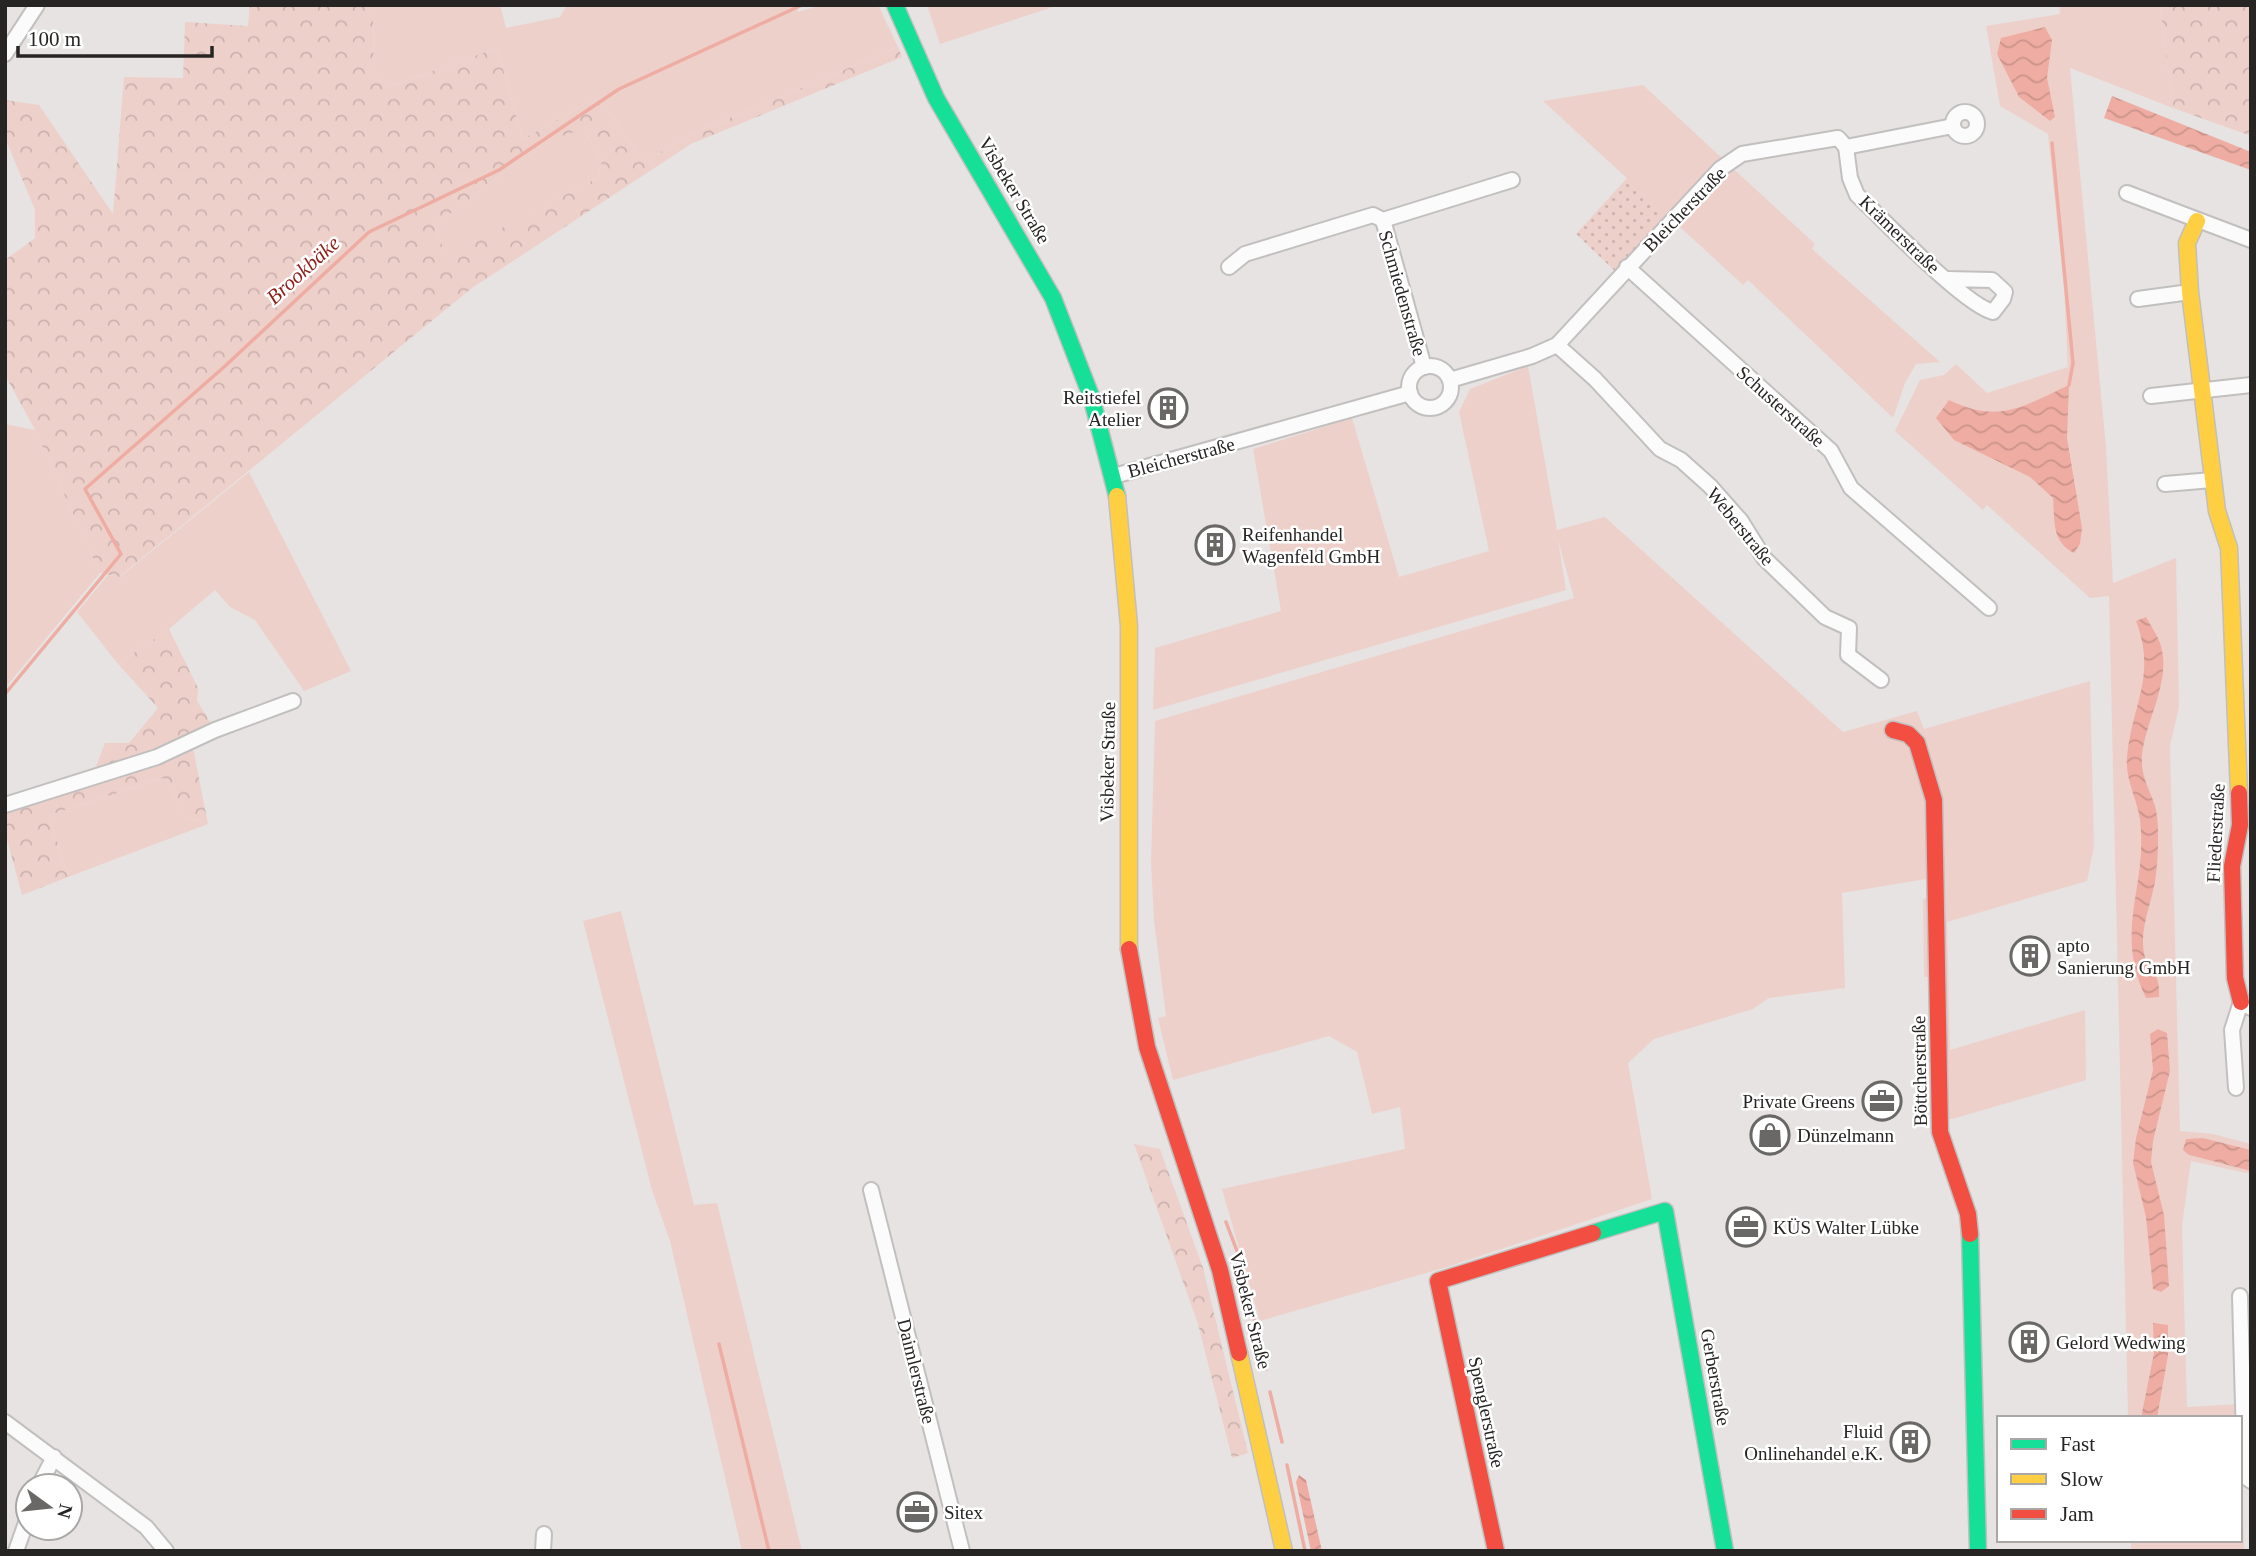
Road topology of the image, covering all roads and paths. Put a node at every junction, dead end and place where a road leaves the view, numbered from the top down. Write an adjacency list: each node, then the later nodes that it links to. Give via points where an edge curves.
1 (37, 5): 3 (street)
2 (895, 5): 23 (street, Visbeker Straße, via 936,98 1053,298 1091,396)
3 (5, 54)
4 (1953, 126): 5 (street, Bleicherstraße)
5 (1846, 147): 12 (street, Bleicherstraße, via 1838,138 1742,154 1720,169); 13 (street, Krämerstraße, via 1857,195)
6 (1512, 180): 8 (street, Schmiedenstraße)
7 (2127, 193): 9 (street)
8 (1383, 220): 11 (street, Schmiedenstraße, via 1373,215 1245,254); 17 (street, Schmiedenstraße)
9 (2197, 221): 10 (street); 14 (street, Fliederstraße, via 2188,243)
10 (2251, 240)
11 (1229, 267)
12 (1627, 267): 16 (street, Bleicherstraße); 26 (street, Schusterstraße, via 1831,451 1851,488)
13 (1948, 279)
14 (2189, 292): 15 (street); 20 (street, Fliederstraße)
15 (2138, 299)
16 (1557, 345): 18 (street, Bleicherstraße); 28 (street, Weberstraße, via 1660,449 1681,460 1710,486 1741,521 1764,558 1825,617 1849,628 1847,655)
17 (1424, 367): 18 (street, via 1442,370); 21 (street, via 1413,374)
18 (1450, 380): 21 (street, via 1447,399 1436,407 1418,404)
19 (2251, 385): 20 (street)
20 (2199, 391): 22 (street); 24 (street, Fliederstraße)
21 (1410, 393): 23 (street, Bleicherstraße)
22 (2151, 396)
23 (1114, 476): 46 (street, Visbeker Straße, via 1129,626 1128,943 1158,1086 1220,1270)
24 (2213, 480): 25 (street); 27 (street, Fliederstraße, via 2217,511 2230,548 2230,618)
25 (2165, 484)
26 (1989, 608)
27 (2243, 640): 31 (street, Fliederstraße)
28 (1881, 680)
29 (293, 701): 32 (street, via 157,757)
30 (1893, 730): 49 (street, Böttcherstraße, via 1908,734 1917,743 1934,800 1940,1132 1968,1214 1972,1255)
31 (2245, 757): 33 (street, Fliederstraße, via 2232,866 2235,978)
32 (5, 805)
33 (2246, 1005): 34 (street, via 2232,1030)
34 (2236, 1088)
35 (871, 1190): 45 (street, Daimlerstraße)
36 (1438, 1281): 47 (street, Spenglerstraße); 48 (street, Gerberstraße, via 1665,1211)
37 (2245, 1299): 41 (street, via 2245,1477)
38 (5, 1422): 39 (street)
39 (54, 1457): 40 (street); 43 (street, via 146,1527)
40 (46, 1472)
41 (2251, 1481)
42 (544, 1534): 44 (street)
43 (166, 1551)
44 (543, 1551)
45 (962, 1551)
46 (1284, 1551)
47 (1496, 1551)
48 (1725, 1551)
49 (1978, 1551)

